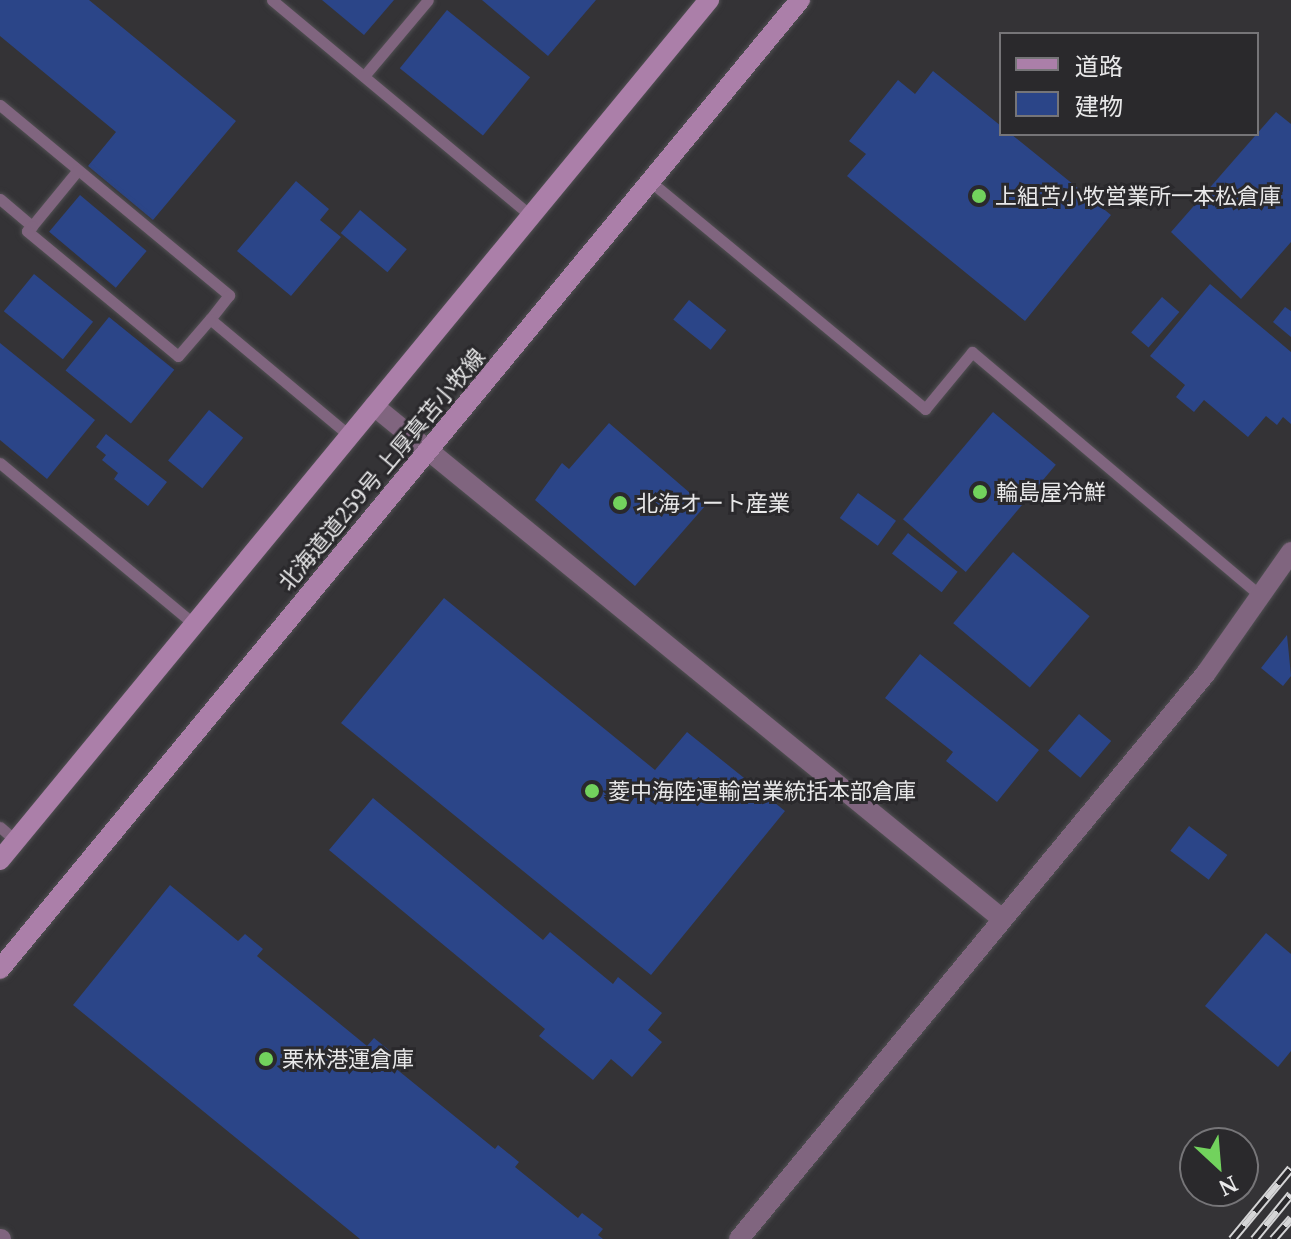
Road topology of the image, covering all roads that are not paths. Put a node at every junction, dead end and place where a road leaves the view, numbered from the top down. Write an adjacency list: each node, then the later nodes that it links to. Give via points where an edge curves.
1 (272, 0): 5 (lane)
2 (428, 0): 5 (lane)
3 (709, 0): 10 (main road, 北海道道259号 上厚真苫小牧線)
4 (800, 0): 8 (main road, 北海道道259号 上厚真苫小牧線)
5 (364, 76): 10 (lane)
6 (0, 105): 7 (lane)
7 (78, 170): 11 (lane); 12 (lane, via 229,295)
8 (651, 182): 15 (main road, 北海道道259号 上厚真苫小牧線); 18 (lane, via 925,409 972,352)
9 (0, 199): 11 (lane)
10 (531, 216): 13 (main road, 北海道道259号 上厚真苫小牧線)
11 (32, 226): 12 (lane, via 27,231 178,356)
12 (210, 319): 14 (lane)
13 (374, 406): 14 (main road, 北海道道259号 上厚真苫小牧線); 15 (street)
14 (350, 436): 19 (main road, 北海道道259号 上厚真苫小牧線)
15 (427, 451): 22 (street); 23 (main road, 北海道道259号 上厚真苫小牧線)
16 (0, 463): 19 (lane)
17 (1291, 552): 18 (street)
18 (1261, 596): 22 (street, via 1206,673)
19 (194, 624): 20 (main road, 北海道道259号 上厚真苫小牧線)
20 (8, 834): 21 (main road, 北海道道259号 上厚真苫小牧線)
21 (0, 860)
22 (1002, 919): 24 (street)
23 (0, 969)
24 (739, 1239)

